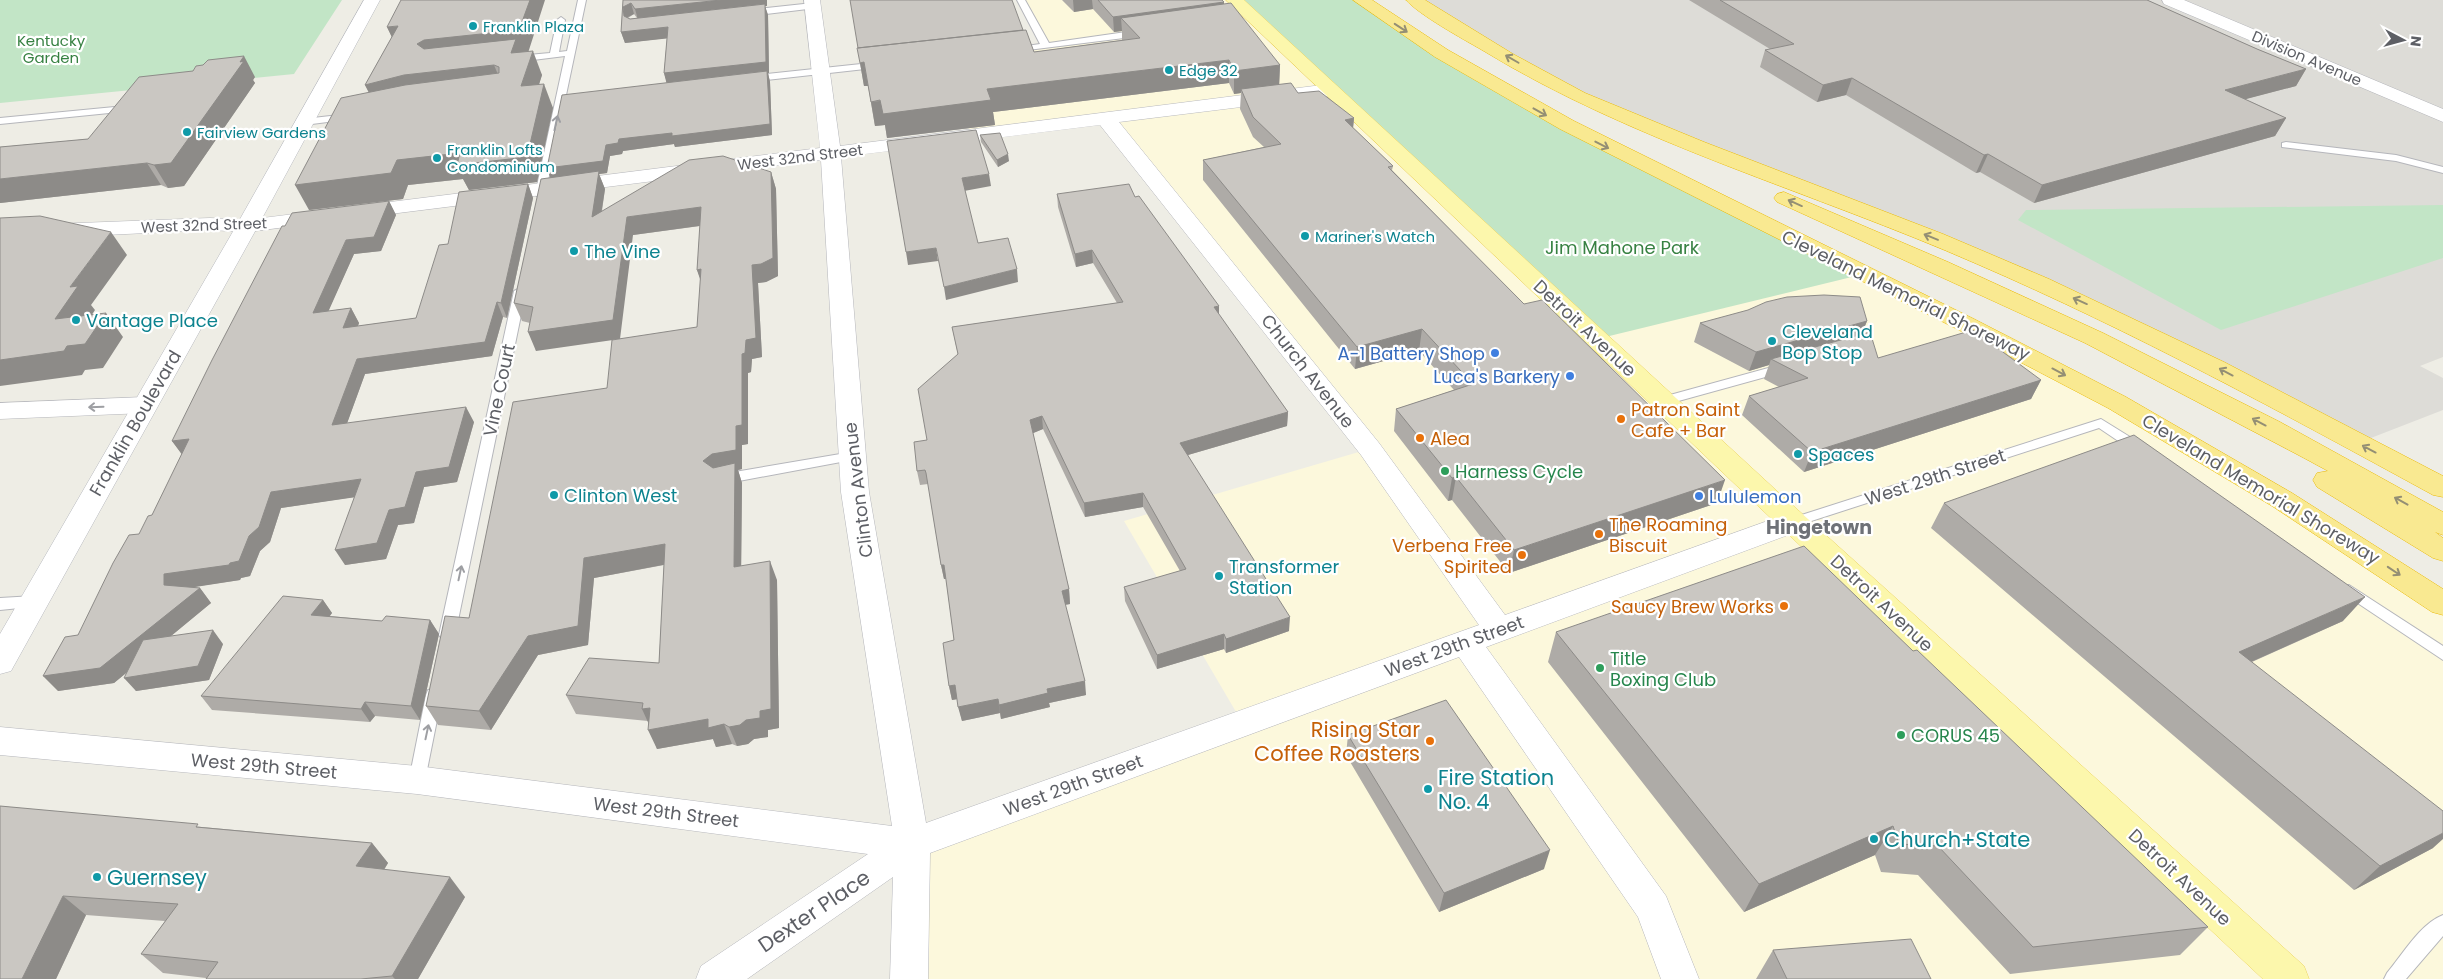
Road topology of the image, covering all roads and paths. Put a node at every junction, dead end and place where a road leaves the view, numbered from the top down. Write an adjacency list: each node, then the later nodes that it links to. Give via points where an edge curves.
1 (372, 0): 26 (street, Franklin Boulevard)
2 (582, 0): 14 (lane)
3 (1021, 0): 12 (lane)
4 (1361, 0): 31 (highway, Cleveland Memorial Shoreway, one-way to 31, via 1411,35 1532,107)
5 (1414, 0): 21 (highway, one-way to 5, via 1522,65)
6 (2170, 0): 23 (street, Division Avenue)
7 (812, 3): 9 (lane); 18 (street, Clinton Avenue)
8 (1242, 13): 20 (main road, Detroit Avenue)
9 (737, 14)
10 (561, 20): 15 (lane)
11 (1154, 32): 12 (lane)
12 (1046, 46): 13 (lane)
13 (1002, 51)
14 (571, 53): 15 (lane); 32 (lane, one-way to 14, via 565,100)
15 (554, 55): 16 (lane)
16 (508, 60)
17 (889, 64): 18 (lane)
18 (821, 71): 19 (lane); 29 (street, Clinton Avenue)
19 (738, 81)
20 (1330, 90): 24 (street, West 32nd Street); 37 (main road, Detroit Avenue)
21 (1601, 107): 43 (highway, one-way to 21, via 2209,363 2078,301 1929,236); 45 (highway, one-way to 21, via 2144,363 2022,304 1732,175)
22 (359, 116): 26 (lane)
23 (2443, 116)
24 (1106, 119): 29 (street, West 32nd Street); 51 (street, Church Avenue, via 1370,449)
25 (0, 121): 27 (lane, via 125,109)
26 (304, 122): 33 (street, Franklin Boulevard)
27 (114, 123)
28 (2286, 145): 30 (lane, via 2396,158)
29 (831, 153): 32 (street, West 32nd Street); 40 (street, Clinton Avenue)
30 (2443, 170)
31 (1671, 179): 46 (highway, via 1841,238 2043,329 2257,440); 50 (highway, Cleveland Memorial Shoreway, one-way to 50, via 2005,343 2118,403 2257,483)
32 (539, 198): 33 (street, West 32nd Street)
33 (247, 226): 34 (street, West 32nd Street, via 210,224); 38 (street, Franklin Boulevard)
34 (0, 233)
35 (522, 278): 52 (lane, Vine Court, one-way to 35)
36 (1793, 364): 37 (lane)
37 (1664, 401): 44 (main road, Detroit Avenue)
38 (145, 405): 39 (street, one-way to 39); 48 (street, Franklin Boulevard)
39 (0, 411)
40 (852, 456): 42 (lane); 58 (street, Clinton Avenue, via 855,492)
41 (2150, 456): 44 (lane, West 29th Street, via 2101,423)
42 (719, 480)
43 (2443, 488)
44 (1794, 522): 51 (street, West 29th Street); 63 (main road, Detroit Avenue)
45 (2443, 525)
46 (2443, 551)
47 (2337, 582): 53 (lane)
48 (34, 602): 49 (lane); 54 (street, Franklin Boulevard)
49 (0, 604)
50 (2443, 604)
51 (1483, 636): 58 (street, West 29th Street); 62 (street, Church Avenue, via 1653,908)
52 (445, 647)
53 (2443, 654)
54 (0, 662)
55 (436, 686): 57 (lane, one-way to 55)
56 (0, 741): 57 (street, West 29th Street)
57 (417, 780): 58 (street, West 29th Street)
58 (912, 844): 60 (street, Dexter Place); 61 (street, Clinton Avenue)
59 (2443, 924): 64 (lane, via 2426,938)
60 (715, 979)
61 (909, 979)
62 (1680, 979)
63 (2290, 979)
64 (2394, 979)

